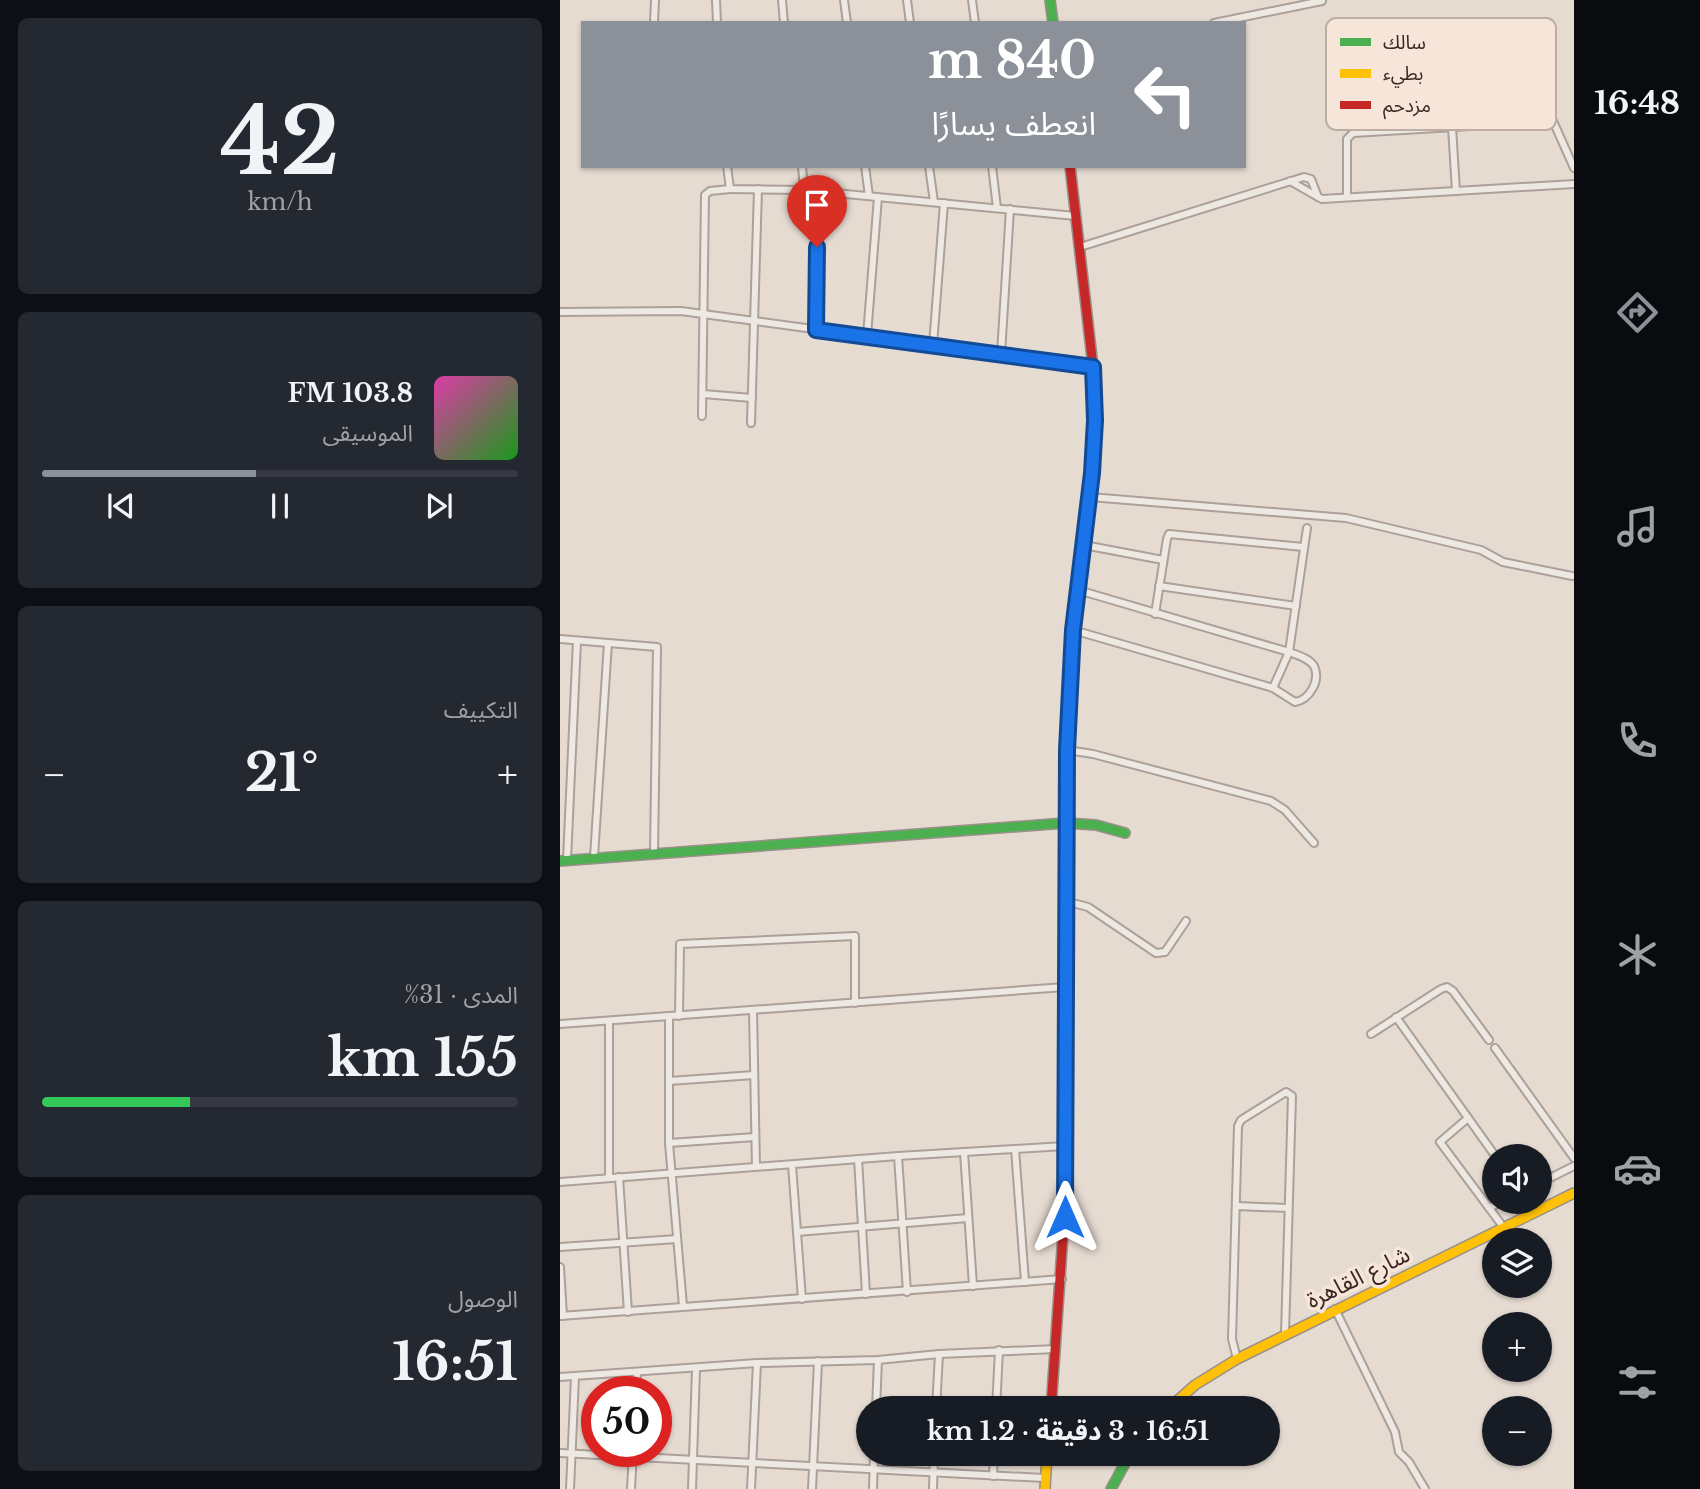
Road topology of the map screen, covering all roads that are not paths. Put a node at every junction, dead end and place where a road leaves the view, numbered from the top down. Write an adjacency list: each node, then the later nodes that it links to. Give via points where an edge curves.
1 (655, 0): 9 (street)
2 (716, 0): 10 (street)
3 (782, 0): 11 (street)
4 (845, 0): 12 (street)
5 (907, 0): 13 (street)
6 (972, 0): 14 (street)
7 (1050, 0): 15 (main road)
8 (1322, 1): 16 (street)
9 (654, 21)
10 (717, 21)
11 (784, 21)
12 (847, 21)
13 (910, 21)
14 (975, 21)
15 (1053, 21)
16 (1224, 21)
17 (1556, 128): 26 (street)
18 (1408, 130): 37 (street, via 1350,134)
19 (1452, 130): 32 (street)
20 (727, 168): 29 (street)
21 (802, 168): 31 (street)
22 (865, 168): 34 (street)
23 (929, 168): 38 (street)
24 (992, 168): 40 (street)
25 (1070, 168): 42 (main road)
26 (1574, 168)
27 (1290, 181): 36 (street); 36 (street, via 1309,178); 43 (street)
28 (1574, 184): 32 (street)
29 (730, 189): 30 (street); 45 (street, via 705,195)
30 (758, 189): 31 (street); 46 (street)
31 (804, 190): 33 (street)
32 (1456, 191): 37 (street)
33 (818, 192): 34 (street); 47 (street)
34 (869, 196): 35 (street)
35 (878, 197): 38 (street); 48 (street)
36 (1318, 197): 37 (street)
37 (1347, 197)
38 (934, 202): 39 (street)
39 (944, 203): 40 (street); 49 (street)
40 (997, 208): 41 (street)
41 (1010, 209): 42 (street); 50 (street)
42 (1075, 216): 43 (main road)
43 (1080, 247): 51 (main road)
44 (560, 312): 45 (street, via 677,310)
45 (705, 314): 46 (street); 52 (street)
46 (754, 321): 47 (street); 53 (street)
47 (816, 330): 48 (street)
48 (867, 336): 49 (street)
49 (933, 345): 50 (street)
50 (1000, 354): 51 (street)
51 (1093, 367): 56 (main road)
52 (703, 394): 53 (street); 54 (street)
53 (752, 398): 55 (street)
54 (702, 416)
55 (751, 423)
56 (1090, 497): 58 (main road); 61 (street, via 1346,518 1484,551 1503,562)
57 (1307, 528): 59 (street)
58 (1084, 545): 60 (street); 63 (main road)
59 (1303, 547): 60 (street, via 1169,534); 64 (street)
60 (1163, 560): 62 (street)
61 (1572, 576)
62 (1159, 586): 64 (street); 65 (street)
63 (1078, 590): 65 (street); 66 (main road)
64 (1296, 606): 70 (street)
65 (1155, 614): 70 (street)
66 (1073, 630): 71 (street); 72 (main road)
67 (560, 639): 68 (street)
68 (577, 641): 69 (street); 78 (street)
69 (608, 643): 76 (street, via 656,645 657,649); 77 (street)
70 (1289, 652): 71 (street); 71 (street, via 1314,667 1310,695 1295,702)
71 (1273, 688)
72 (1067, 750): 73 (main road); 75 (street, via 1271,801)
73 (1065, 823): 74 (main road); 76 (main road); 79 (main road)
74 (1125, 833)
75 (1314, 843)
76 (654, 853): 77 (main road)
77 (594, 857): 78 (main road)
78 (564, 860)
79 (1065, 901): 80 (street, via 1088,907 1156,953 1165,951); 81 (main road)
80 (1186, 921)
81 (1065, 987): 82 (street); 98 (main road)
82 (855, 1003): 83 (street); 85 (street, via 855,936 680,944)
83 (753, 1010): 85 (street); 92 (street)
84 (669, 1016): 85 (street); 87 (street); 93 (street)
85 (679, 1016)
86 (1396, 1017): 89 (street); 90 (street, via 1447,987); 94 (street)
87 (609, 1021): 88 (street); 110 (street)
88 (560, 1024)
89 (1371, 1034)
90 (1489, 1040)
91 (1495, 1048): 102 (street)
92 (754, 1075): 93 (street); 95 (street)
93 (669, 1080): 96 (street)
94 (1468, 1118): 97 (street); 113 (street, via 1440,1142)
95 (755, 1137): 96 (street); 106 (street)
96 (669, 1143): 107 (street)
97 (1487, 1144)
98 (1064, 1146): 99 (street); 129 (main road)
99 (1015, 1149): 100 (street); 130 (street)
100 (964, 1152): 101 (street); 119 (street)
101 (898, 1156): 103 (street); 120 (street)
102 (1574, 1158)
103 (858, 1159): 104 (street); 121 (street)
104 (792, 1165): 106 (street); 123 (street)
105 (1574, 1166): 109 (street)
106 (756, 1167): 107 (street)
107 (671, 1173): 108 (street); 124 (street)
108 (619, 1177): 110 (street); 126 (street)
109 (1552, 1177)
110 (609, 1178): 111 (street)
111 (560, 1182)
112 (1574, 1194): 114 (main road, شارع القاهرة)
113 (1482, 1199)
114 (1552, 1204)
115 (1236, 1206): 116 (street); 116 (street, via 1239,1123 1286,1092 1292,1097); 143 (street, via 1231,1339)
116 (1288, 1208): 139 (street)
117 (1494, 1214): 122 (street)
118 (1532, 1214): 122 (main road, شارع القاهرة)
119 (968, 1218): 120 (street); 131 (street)
120 (903, 1223): 121 (street); 132 (street)
121 (862, 1226): 123 (street); 133 (street)
122 (1504, 1228)
123 (797, 1232): 134 (street)
124 (677, 1239): 126 (street); 135 (street)
125 (1482, 1239): 136 (main road, شارع القاهرة)
126 (623, 1242): 127 (street); 137 (street)
127 (560, 1247)
128 (560, 1267): 138 (street)
129 (1062, 1279): 130 (street); 140 (main road)
130 (1025, 1282): 131 (street)
131 (973, 1286): 132 (street)
132 (907, 1292): 133 (street)
133 (866, 1294): 134 (street)
134 (802, 1299): 135 (street)
135 (684, 1306): 137 (street)
136 (1335, 1309): 139 (main road, شارع القاهرة); 182 (street, via 1395,1432 1399,1452)
137 (628, 1312): 138 (street)
138 (562, 1316)
139 (1285, 1334): 143 (main road, شارع القاهرة)
140 (1056, 1349): 141 (street); 155 (main road)
141 (999, 1350): 142 (street); 154 (street)
142 (939, 1354): 144 (street); 153 (street)
143 (1237, 1359): 156 (main road, شارع القاهرة)
144 (878, 1360): 145 (street); 152 (street)
145 (818, 1361): 146 (street); 163 (street)
146 (757, 1363): 147 (street); 162 (street)
147 (696, 1369): 148 (street); 161 (street)
148 (636, 1372): 149 (street); 151 (street)
149 (636, 1376)
150 (560, 1377): 151 (street)
151 (575, 1377): 158 (street)
152 (877, 1396)
153 (937, 1396)
154 (997, 1396)
155 (1052, 1396)
156 (1183, 1396)
157 (560, 1453): 158 (street)
158 (571, 1453): 159 (street); 173 (street)
159 (581, 1453)
160 (672, 1458): 161 (street)
161 (693, 1460): 162 (street); 175 (street)
162 (753, 1463): 163 (street); 176 (street)
163 (813, 1466): 169 (street); 177 (street)
164 (933, 1466): 170 (street)
165 (993, 1466): 171 (street)
166 (1046, 1466): 172 (main road)
167 (1123, 1466): 181 (main road)
168 (632, 1467): 174 (street)
169 (874, 1469): 170 (street); 178 (street)
170 (933, 1472): 171 (street); 179 (street)
171 (993, 1476): 172 (street)
172 (1044, 1478): 180 (main road)
173 (570, 1489)
174 (631, 1489)
175 (692, 1489)
176 (751, 1489)
177 (812, 1489)
178 (873, 1489)
179 (933, 1489)
180 (1045, 1489)
181 (1111, 1489)
182 (1425, 1489)

